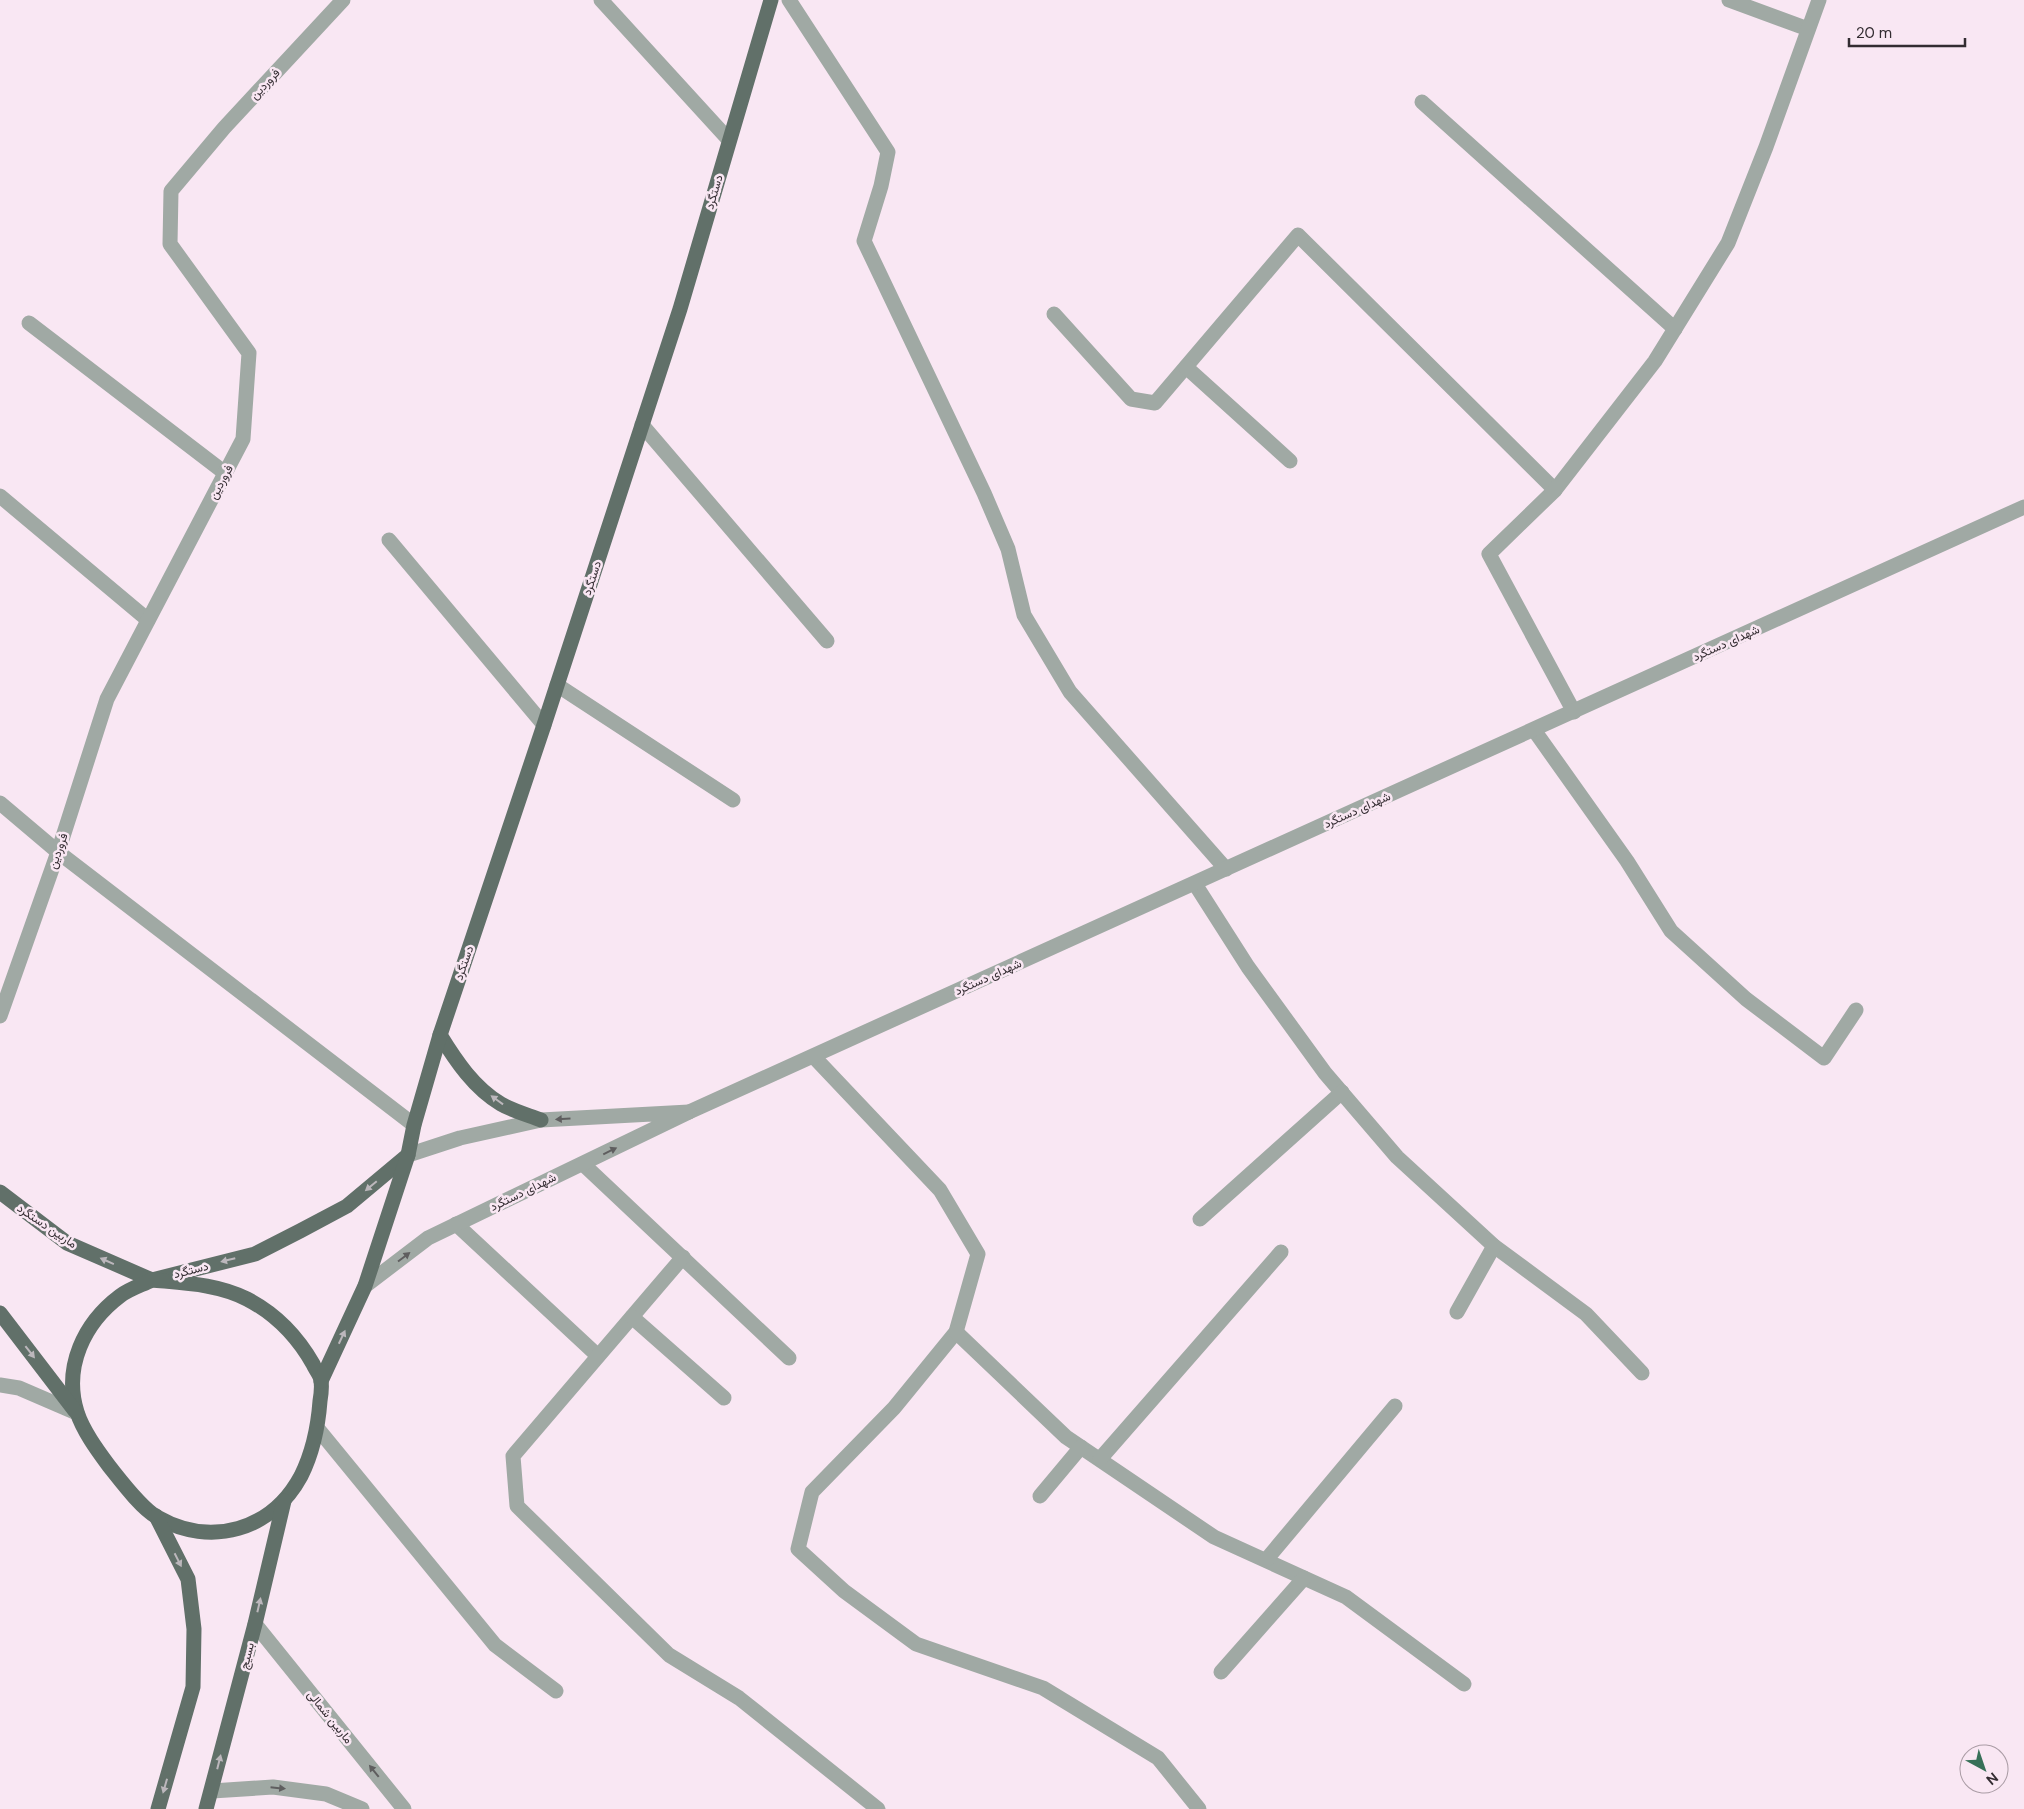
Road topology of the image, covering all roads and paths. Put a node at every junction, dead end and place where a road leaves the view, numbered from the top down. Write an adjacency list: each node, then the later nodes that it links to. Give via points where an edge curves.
1 (343, 0): 16 (street, فروردین, via 224,128 171,191 170,244 249,353 243,439)
2 (601, 0): 9 (street)
3 (770, 0): 9 (main road, دستگرد)
4 (788, 0): 30 (street, via 888,152 864,241 1008,548 1024,615 1070,692)
5 (1729, 0): 7 (street)
6 (1818, 0): 7 (street)
7 (1808, 29): 12 (street, via 1728,244)
8 (1422, 102): 12 (street)
9 (729, 140): 14 (main road, دستگرد)
10 (1054, 314): 13 (street, via 1131,399 1155,403)
11 (29, 323): 16 (street)
12 (1675, 329): 17 (street, via 1655,361)
13 (1186, 367): 15 (street); 17 (street, via 1298,235)
14 (642, 425): 22 (street); 23 (main road, دستگرد)
15 (1290, 461)
16 (225, 474): 21 (street, فروردین)
17 (1555, 490): 24 (street, via 1488,554)
18 (0, 496): 21 (street)
19 (2024, 507): 24 (street, شهدای دستگرد)
20 (389, 540): 25 (street)
21 (148, 620): 29 (street, فروردین, via 107,699)
22 (827, 642)
23 (558, 685): 25 (main road, دستگرد); 27 (street)
24 (1574, 712): 26 (street, شهدای دستگرد)
25 (544, 725): 34 (main road, دستگرد)
26 (1534, 730): 30 (street, شهدای دستگرد); 32 (street, via 1627,861 1671,931 1746,999 1824,1058)
27 (733, 800)
28 (0, 803): 29 (street)
29 (58, 852): 33 (street, فروردین); 39 (street)
30 (1226, 869): 31 (street, شهدای دستگرد)
31 (1195, 884): 35 (street, شهدای دستگرد); 36 (street, via 1248,967)
32 (1856, 1010)
33 (0, 1016)
34 (440, 1035): 38 (main road, one-way to 34, via 501,1104 478,1085 459,1066); 39 (main road, دستگرد)
35 (814, 1057): 37 (street, شهدای دستگرد); 53 (street, via 940,1190 978,1254)
36 (1342, 1092): 43 (street); 45 (street, via 1397,1157)
37 (689, 1112): 38 (street, شهدای دستگرد, one-way to 38); 41 (street, شهدای دستگرد, one-way to 37)
38 (541, 1120): 40 (street, شهدای دستگرد, via 460,1138)
39 (414, 1125): 40 (main road, دستگرد)
40 (408, 1155): 48 (main road, دستگرد, one-way to 48, via 347,1206 255,1254); 49 (main road, دستگرد)
41 (583, 1164): 44 (street, شهدای دستگرد); 47 (street)
42 (0, 1192): 48 (main road, ماربین دستگرد, one-way to 42, via 67,1243)
43 (1200, 1219)
44 (456, 1224): 49 (street, شهدای دستگرد, one-way to 44, via 428,1238); 54 (street)
45 (1494, 1246): 50 (street); 56 (street, via 1586,1314)
46 (1281, 1252): 64 (street)
47 (683, 1257): 52 (street); 55 (street)
48 (152, 1280): 57 (main road, via 196,1284 246,1299 274,1316 300,1341); 61 (main road, دستگرد, via 122,1294 96,1317 82,1341 73,1369)
49 (365, 1286): 57 (main road, دستگرد, one-way to 49)
50 (1457, 1312)
51 (0, 1313): 61 (main road, one-way to 61)
52 (632, 1317): 54 (street); 59 (street)
53 (956, 1332): 63 (street, via 1066,1437); 80 (street, via 894,1408 812,1492 798,1549 844,1590 916,1644 1042,1688 1158,1758)
54 (598, 1356): 79 (street, via 513,1456 517,1506 669,1655 739,1698)
55 (789, 1358)
56 (1642, 1373)
57 (322, 1381): 62 (main road)
58 (0, 1385): 61 (street, via 20,1388)
59 (724, 1398)
60 (1395, 1406): 68 (street)
61 (77, 1413): 67 (main road, via 98,1451 121,1482)
62 (318, 1429): 66 (main road, via 306,1465); 73 (street, via 495,1645)
63 (1081, 1447): 64 (street); 65 (street)
64 (1100, 1459): 68 (street, via 1214,1536)
65 (1040, 1496)
66 (284, 1502): 67 (main road, via 251,1525 219,1533 186,1530); 70 (main road, بسیج, one-way to 66)
67 (156, 1516): 75 (main road, one-way to 75, via 188,1579 194,1629 194,1687)
68 (1266, 1560): 69 (street)
69 (1304, 1578): 71 (street); 72 (street, via 1346,1597)
70 (255, 1624): 74 (main road, بسیج, one-way to 70); 78 (street, ماربین شمالی, one-way to 70)
71 (1221, 1672)
72 (1464, 1684)
73 (556, 1691)
74 (212, 1791): 76 (main road, بسیج); 77 (street, one-way to 77, via 272,1787 326,1794)
75 (158, 1809)
76 (206, 1809)
77 (362, 1809)
78 (404, 1809)
79 (878, 1809)
80 (1199, 1809)

